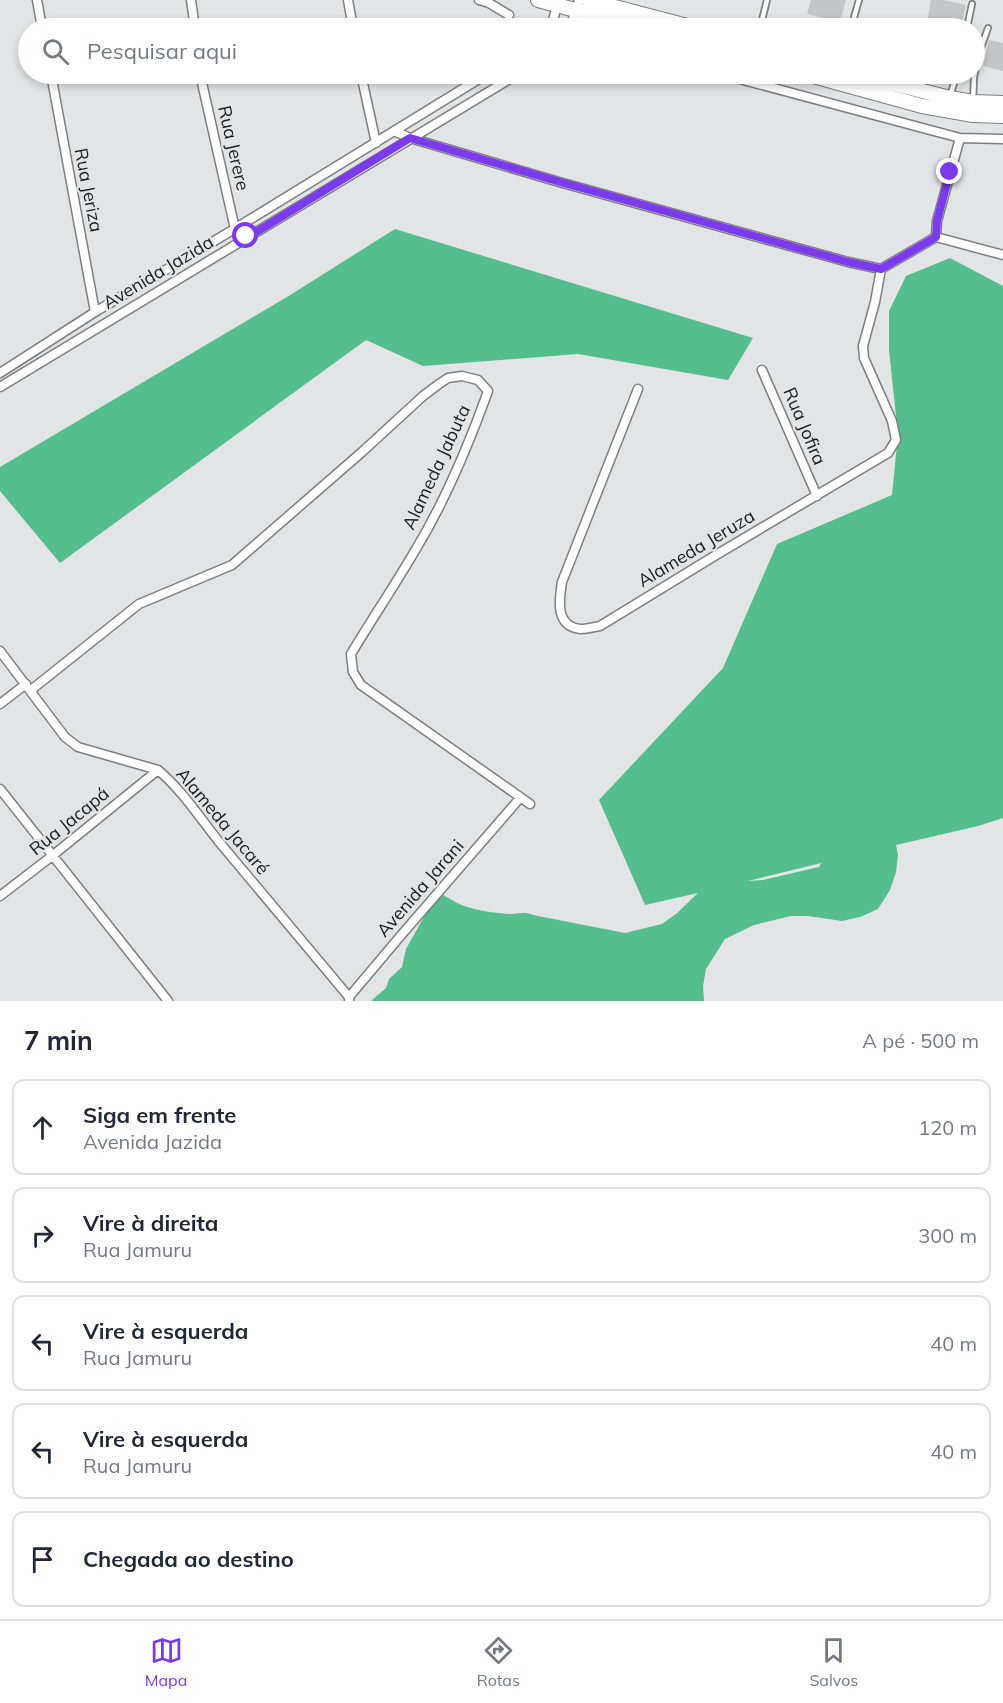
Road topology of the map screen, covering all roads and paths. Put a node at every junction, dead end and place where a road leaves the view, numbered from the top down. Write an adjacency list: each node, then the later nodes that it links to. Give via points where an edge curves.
1 (37, 0): 13 (street)
2 (191, 0): 14 (street)
3 (348, 0): 15 (street)
4 (478, 0): 12 (street)
5 (538, 0): 9 (main road)
6 (588, 0): 18 (main road)
7 (767, 0): 19 (lane)
8 (859, 0): 20 (lane)
9 (558, 3): 11 (main road); 16 (street)
10 (972, 4): 21 (lane)
11 (578, 5): 17 (main road)
12 (509, 15)
13 (40, 18)
14 (194, 18)
15 (351, 18)
16 (554, 18)
17 (614, 18)
18 (656, 18)
19 (762, 18)
20 (854, 18)
21 (969, 18)
22 (988, 28): 23 (lane)
23 (985, 36)
24 (53, 84): 48 (street, Rua Jeriza)
25 (202, 84): 43 (street, Rua Jerere)
26 (363, 84): 42 (street)
27 (471, 84): 38 (street, Avenida Jazida)
28 (501, 84): 39 (street, Avenida Jazida)
29 (758, 84): 40 (street)
30 (842, 84): 37 (main road, via 922,106)
31 (895, 84): 34 (main road)
32 (954, 84): 34 (lane)
33 (975, 84): 35 (lane)
34 (950, 98): 35 (main road)
35 (973, 102): 36 (main road)
36 (1003, 103)
37 (1003, 116)
38 (394, 131): 39 (street); 42 (street, Avenida Jazida)
39 (410, 138): 45 (street, Avenida Jazida); 47 (street)
40 (960, 138): 41 (street); 44 (street)
41 (1003, 139)
42 (376, 142): 43 (street, Avenida Jazida)
43 (235, 229): 45 (street, Rua Jerere, via 231,238); 45 (street, Rua Jerere, via 245,231); 48 (street, Avenida Jazida)
44 (936, 237): 46 (street); 47 (street)
45 (241, 242): 49 (street, Avenida Jazida)
46 (1003, 255)
47 (881, 269): 54 (street, Alameda Jeruza, via 863,346 864,358 896,440 881,459)
48 (95, 312): 49 (street, Rua Jeriza, via 106,317); 49 (street, Rua Jeriza, via 91,323); 51 (street, Avenida Jazida)
49 (102, 326): 52 (street, Avenida Jazida)
50 (762, 370): 54 (street, Rua Jofira)
51 (0, 373)
52 (0, 387)
53 (638, 389): 54 (street, Alameda Jeruza, via 562,582 559,605 569,625 580,629 600,626)
54 (817, 496)
55 (0, 651): 56 (street, Alameda Jacaré)
56 (28, 687): 57 (street); 58 (street, Alameda Jacaré, via 65,737 78,747); 60 (street, Alameda Jabuta, via 139,604 232,565 423,396 448,378 462,376 478,380 489,392 459,466 417,548 351,654 353,672 361,685)
57 (0, 704)
58 (158, 770): 62 (street, Rua Jacapá); 64 (street, Alameda Jacaré, via 178,789)
59 (0, 789): 62 (street)
60 (520, 798): 61 (street, Alameda Jabuta); 64 (street, Avenida Jarani)
61 (530, 804)
62 (52, 856): 63 (street, Rua Jacapá); 65 (street)
63 (0, 896)
64 (349, 999)
65 (168, 1001)

